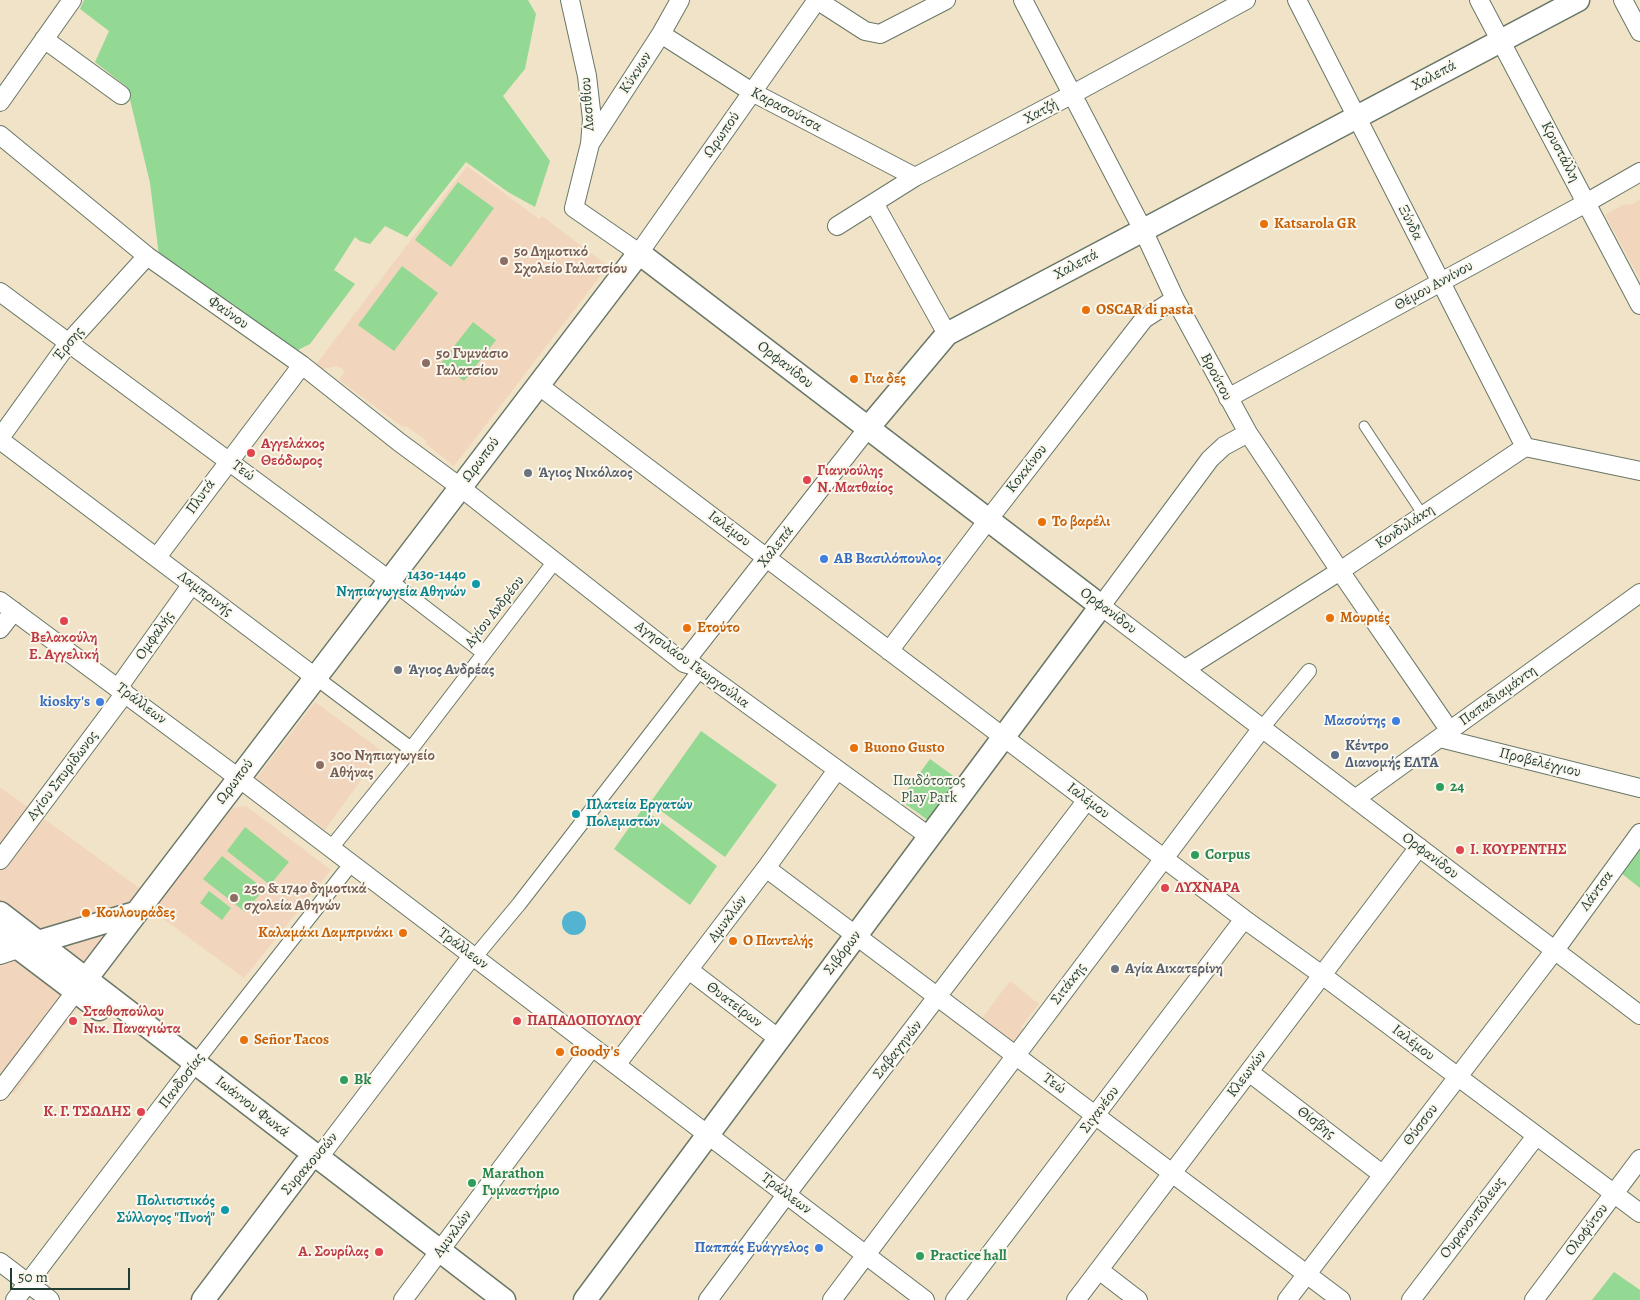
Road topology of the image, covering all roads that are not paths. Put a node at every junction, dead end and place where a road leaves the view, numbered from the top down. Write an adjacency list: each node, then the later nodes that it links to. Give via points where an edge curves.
1 (72, 0): 14 (street)
2 (570, 0): 22 (street, Λασιθίου, via 587,76 592,119)
3 (680, 0): 13 (street, Κύκνων)
4 (816, 0): 5 (street, via 865,31 880,34); 16 (street, Ωρωπού)
5 (946, 0)
6 (1023, 0): 18 (street, Βρούτου)
7 (1246, 0): 18 (street, Χατζή)
8 (1297, 0): 20 (street, Ξύνδα)
9 (1479, 0): 15 (street, Κρυστάλλη)
10 (1578, 0): 15 (street, Χαλεπά)
11 (1623, 0): 12 (street)
12 (1640, 32)
13 (661, 34): 16 (street, Καρασούτσα); 22 (street, Κύκνων)
14 (44, 39): 17 (street); 19 (street)
15 (1501, 41): 20 (street, Χαλεπά); 26 (street, Κρυστάλλη)
16 (752, 92): 24 (street, Καρασούτσα); 30 (street, Ωρωπού)
17 (121, 95)
18 (1071, 96): 24 (street, Χατζή); 29 (street, Βρούτου)
19 (0, 102)
20 (1357, 117): 29 (street, Χαλεπά); 32 (street, Ξύνδα)
21 (0, 135): 31 (street, Φαύνου)
22 (590, 144): 27 (street, Λασιθίου)
23 (1640, 172): 26 (street, Θέμου Αννίνου)
24 (915, 177): 25 (street, Χατζή)
25 (874, 203): 28 (street, Χατζή); 36 (street)
26 (1586, 203): 32 (street, Θέμου Αννίνου); 35 (street, Κρυστάλλη)
27 (574, 208): 30 (street, Ορφανίδου)
28 (837, 226)
29 (1143, 230): 34 (street, Βρούτου); 36 (street, Χαλεπά)
30 (639, 253): 39 (street, Ωρωπού); 42 (street, Ορφανίδου)
31 (147, 256): 37 (street, Έρσης); 38 (street, Φαύνου)
32 (1440, 282): 40 (street, Θέμου Αννίνου); 45 (street, Ξύνδα)
33 (0, 292): 37 (street, Τεώ)
34 (1175, 299): 40 (street, Βρούτου); 50 (street, Κοκκίνου, via 1144,319)
35 (1640, 304)
36 (947, 334): 42 (street, Χαλεπά)
37 (69, 342): 44 (street, Έρσης); 46 (street, Τεώ)
38 (302, 365): 46 (street, Πλυτά); 48 (street, Φαύνου)
39 (538, 385): 48 (street, Ωρωπού); 52 (street, Ιαλέμου)
40 (1228, 398): 43 (street, Βρούτου)
41 (1364, 426): 49 (lane)
42 (868, 428): 50 (street, Ορφανίδου); 52 (street, Χαλεπά)
43 (1248, 433): 54 (street, Βρούτου); 59 (street, via 1224,446 1210,459)
44 (0, 439): 51 (street, Λαμπρινής)
45 (1525, 447): 47 (street); 49 (street, Κονδυλάκη)
46 (228, 460): 51 (street, Πλυτά); 55 (street, Τεώ)
47 (1640, 471)
48 (460, 486): 53 (street, Αγησιλάου Γεωργούλια); 55 (street, Ωρωπού)
49 (1423, 515): 54 (street, Κονδυλάκη)
50 (988, 520): 59 (street, Ορφανίδου); 61 (street, Κοκκίνου)
51 (157, 558): 56 (street, Λαμπρινής)
52 (767, 558): 61 (street, Ιαλέμου); 63 (street, Χαλεπά)
53 (555, 561): 62 (street, Αγίου Ανδρέου); 63 (street, Αγησιλάου Γεωργούλια)
54 (1340, 571): 64 (street, Κονδυλάκη); 69 (street, Βρούτου)
55 (389, 580): 62 (street, Τεώ); 66 (street, Ωρωπού)
56 (192, 584): 66 (street, Λαμπρινής); 67 (street, Ομφαλής)
57 (1640, 593): 69 (street, Παπαδιαμάντη)
58 (7, 606): 60 (street); 67 (street, Τράλλεων)
59 (1101, 606): 64 (street, Ορφανίδου); 70 (street, Σιβόρων)
60 (0, 629)
61 (890, 651): 70 (street, Ιαλέμου)
62 (484, 653): 71 (street, Αγίου Ανδρέου)
63 (692, 666): 72 (street, Αγησιλάου Γεωργούλια); 93 (street, via 519,904 479,952)
64 (1184, 669): 68 (street, Ορφανίδου)
65 (1309, 671): 68 (street, Σιτάκης)
66 (315, 677): 71 (street, Λαμπρινής); 73 (street, Ωρωπού)
67 (122, 690): 73 (street, Τράλλεων); 82 (street, Αγίου Σπυρίδωνος)
68 (1262, 728): 75 (street, Ορφανίδου); 81 (street, Σιτάκης)
69 (1445, 734): 74 (street, Προβελέγγιου); 75 (street, Παπαδιαμάντη)
70 (1004, 737): 76 (street, Ιαλέμου); 78 (street, Σιβόρων)
71 (411, 749): 80 (street, Αγίου Ανδρέου)
72 (837, 770): 78 (street, Αγησιλάου Γεωργούλια); 84 (street, Αμυκλών)
73 (238, 778): 80 (street, Τράλλεων); 86 (street, Ωρωπού)
74 (1640, 788)
75 (1355, 799): 79 (street, Ορφανίδου)
76 (1087, 800): 81 (street, Ιαλέμου); 97 (street, Σαβαγηνών)
77 (1640, 833): 92 (street, Λάντσα)
78 (930, 837): 90 (street, Σιβόρων)
79 (1419, 847): 92 (street, Ορφανίδου); 95 (street, Κλεωνών)
80 (330, 848): 83 (street, Τράλλεων)
81 (1164, 858): 87 (street, Ιαλέμου); 101 (street, Σιτάκης)
82 (0, 860)
83 (351, 864): 93 (street, Τράλλεων); 103 (street, Πανδοσίας)
84 (766, 868): 90 (street, Τεώ); 94 (street, Αμυκλών)
85 (0, 913): 91 (street, Ιωάννου Φωκά)
86 (135, 913): 88 (street, Ωρωπού); 91 (street)
87 (1244, 919): 95 (street, Ιαλέμου); 107 (street, Σιγανέου)
88 (120, 933): 91 (street, via 88,944); 96 (street, Ωρωπού)
89 (0, 934): 91 (street, Ιωάννου Φωκά)
90 (856, 935): 97 (street, Τεώ); 99 (street, Σιβόρων)
91 (19, 948): 96 (street, Ιωάννου Φωκά)
92 (1555, 950): 98 (street, Ορφανίδου); 105 (street, Θύσσου)
93 (472, 956): 100 (street, Τράλλεων); 111 (street, Συρακουσών)
94 (689, 970): 99 (street, Θυατείρων); 102 (street, Αμυκλών)
95 (1322, 975): 104 (street, Κλεωνών); 105 (street, Ιαλέμου)
96 (81, 985): 103 (street, Ιωάννου Φωκά); 106 (street, Ωρωπού)
97 (938, 997): 101 (street, Τεώ); 114 (street, Σαβαγηνών)
98 (1640, 1015)
99 (779, 1039): 108 (street, Σιβόρων)
100 (592, 1047): 102 (street, Τράλλεων); 118 (street, Αμυκλών)
101 (1016, 1055): 107 (street, Τεώ); 117 (street, Σιτάκης)
102 (616, 1066): 108 (street, Τράλλεων)
103 (191, 1069): 111 (street, Ιωάννου Φωκά); 122 (street, Πανδοσίας)
104 (1248, 1072): 112 (street, Κλεωνών); 113 (street, Θίσβης)
105 (1458, 1077): 109 (street, Ιαλέμου); 113 (street, Θύσσου)
106 (0, 1091)
107 (1096, 1115): 112 (street, Τεώ); 133 (street, Σιγανέου)
108 (708, 1135): 114 (street, Τράλλεων); 129 (street, Σιβόρων)
109 (1536, 1136): 115 (street, Ιαλέμου); 138 (street, Ουρανουπόλεως)
110 (1640, 1159): 115 (street, Ολοφύτου)
111 (312, 1162): 118 (street, Ιωάννου Φωκά); 125 (street, Συρακουσών)
112 (1172, 1173): 120 (street, Κλεωνών); 121 (street, Τεώ)
113 (1383, 1175): 121 (street, Θύσσου)
114 (786, 1195): 117 (street, Τράλλεων); 130 (street, Σαβαγηνών)
115 (1614, 1195): 116 (street, Ιαλέμου); 139 (street, Ολοφύτου)
116 (1640, 1213)
117 (865, 1255): 131 (street, Σιτάκης); 132 (street, Τράλλεων)
118 (436, 1256): 126 (street, Αμυκλών); 127 (street, Ιωάννου Φωκά); 128 (street, Ιωάννου Φωκά)
119 (0, 1262): 122 (street)
120 (1099, 1270): 134 (street, Κλεωνών); 135 (street)
121 (1308, 1275): 136 (street, Θύσσου); 137 (street, Τεώ)
122 (28, 1283): 123 (street, Πανδοσίας); 124 (street)
123 (15, 1300)
124 (50, 1300)
125 (203, 1300)
126 (403, 1300)
127 (482, 1300)
128 (504, 1300)
129 (585, 1300)
130 (708, 1300)
131 (832, 1300)
132 (924, 1300)
133 (955, 1300)
134 (1076, 1300)
135 (1138, 1300)
136 (1287, 1300)
137 (1341, 1300)
138 (1411, 1300)
139 (1534, 1300)

